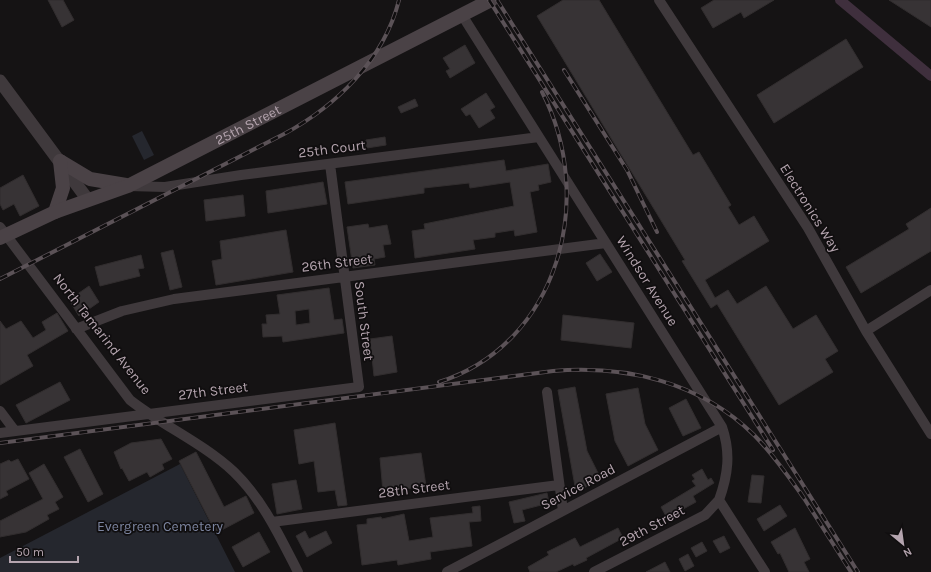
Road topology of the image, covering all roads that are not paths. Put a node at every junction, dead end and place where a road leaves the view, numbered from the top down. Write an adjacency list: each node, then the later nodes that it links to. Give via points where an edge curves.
1 (491, 0): 3 (main road, 25th Street)
2 (659, 0): 16 (street, Electronics Way, via 808,228)
3 (462, 15): 5 (street, Windsor Avenue); 8 (main road, 25th Street)
4 (0, 81): 6 (street)
5 (539, 137): 7 (street, 25th Court); 12 (street, Windsor Avenue)
6 (60, 161): 8 (main road, via 90,179); 9 (street); 10 (main road, via 63,188)
7 (330, 164): 8 (street, 25th Court, via 165,188); 13 (street, South Street)
8 (128, 186): 9 (main road, 25th Street)
9 (88, 200): 10 (main road, 25th Street)
10 (55, 212): 11 (main road, 25th Street)
11 (2, 233): 15 (street, North Tamarind Avenue)
12 (606, 243): 13 (street, 26th Street); 21 (street, Windsor Avenue)
13 (344, 277): 15 (street, 26th Street, via 148,304); 17 (street, South Street)
14 (931, 290): 16 (street)
15 (76, 329): 20 (street, North Tamarind Avenue, via 130,400)
16 (866, 331): 24 (street, Electronics Way)
17 (359, 387): 20 (street, 27th Street)
18 (547, 392): 25 (street)
19 (0, 411): 22 (street)
20 (147, 414): 22 (street, 27th Street); 28 (street, North Tamarind Avenue, via 234,472 259,500)
21 (722, 427): 26 (street, Windsor Avenue, via 728,446 728,461 725,484); 27 (street, Service Road)
22 (15, 431): 23 (street, 27th Street)
23 (0, 433)
24 (931, 434)
25 (559, 484): 27 (street); 28 (street, 28th Street)
26 (719, 500): 31 (street, 29th Street, via 705,515); 32 (street)
27 (563, 511): 30 (street, Service Road)
28 (272, 522): 29 (street, North Tamarind Avenue)
29 (298, 572)
30 (447, 572)
31 (594, 572)
32 (765, 572)

